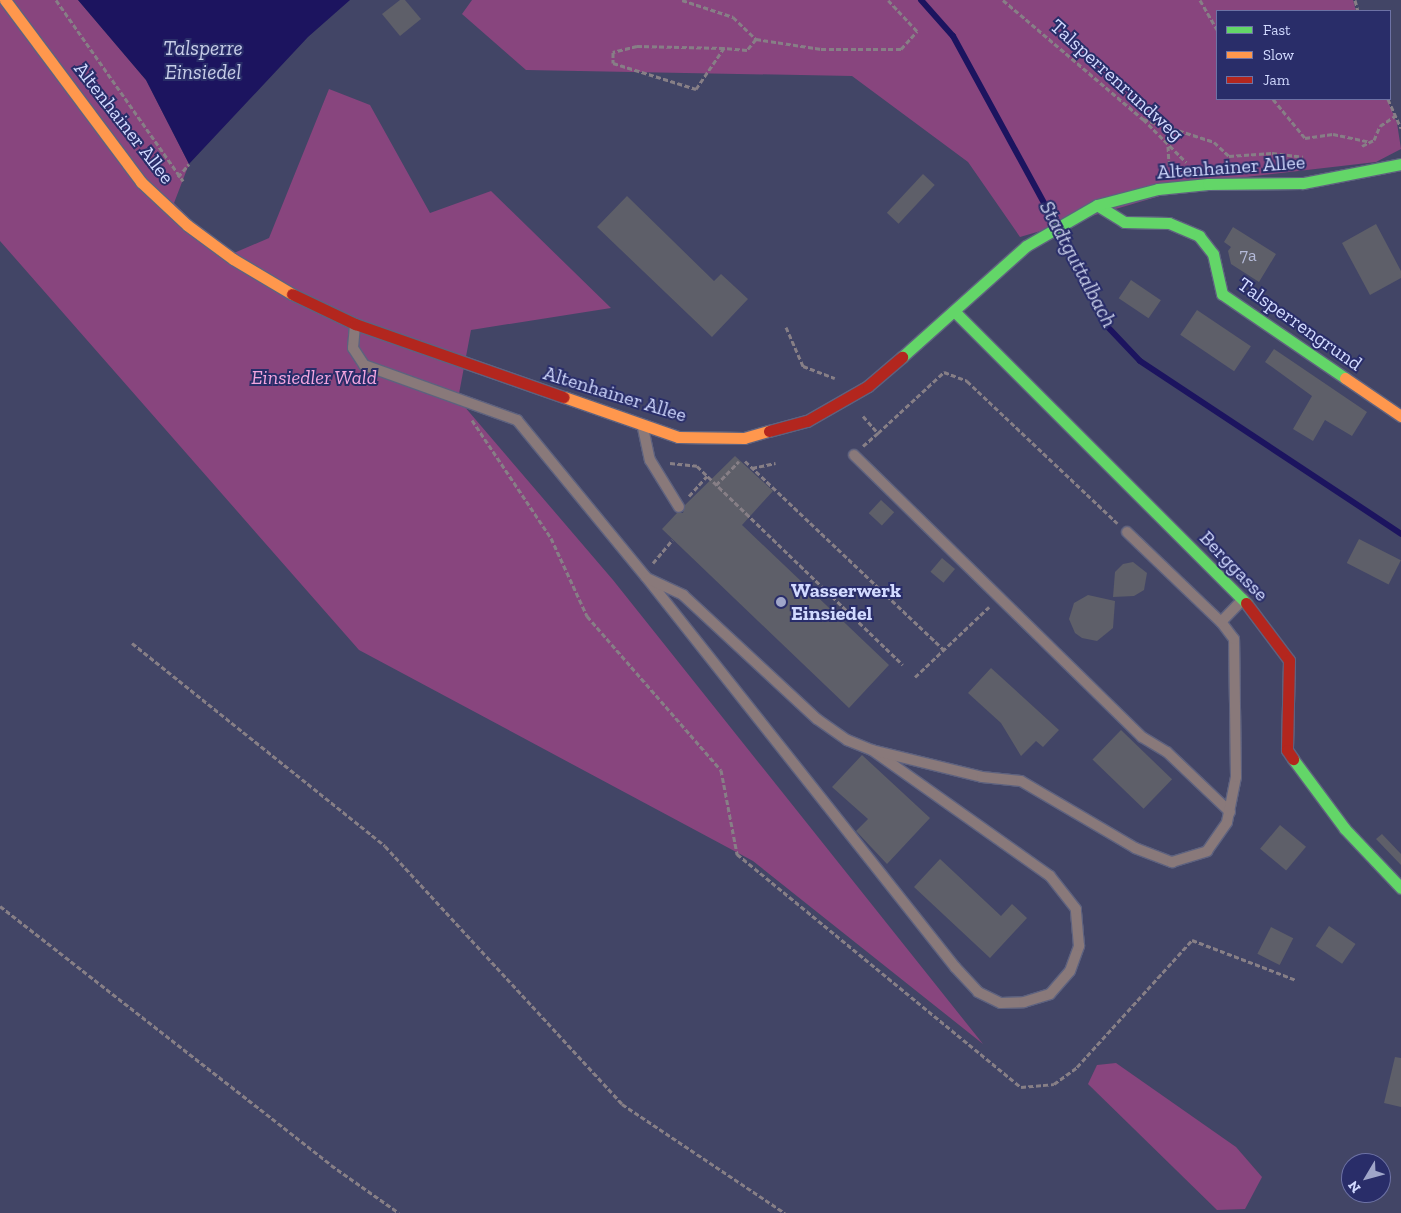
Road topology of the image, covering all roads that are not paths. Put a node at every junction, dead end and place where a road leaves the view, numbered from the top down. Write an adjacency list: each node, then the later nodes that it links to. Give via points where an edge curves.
1 (5, 0): 5 (street, Altenhainer Allee, via 141,182 187,225 233,258 300,298)
2 (1401, 164): 3 (street, Altenhainer Allee, via 1304,183 1208,184 1158,189)
3 (1097, 205): 4 (street, Altenhainer Allee, via 1026,246); 6 (street, Talsperrengrund, via 1124,222 1169,223 1199,236 1213,254 1222,294)
4 (955, 312): 7 (street, Altenhainer Allee, via 868,386 807,421 744,438 678,437); 12 (street, Berggasse)
5 (355, 324): 7 (street, Altenhainer Allee); 11 (lane, via 353,348 364,366 517,420)
6 (1401, 416)
7 (642, 427): 9 (lane, via 650,460)
8 (854, 454): 15 (lane, via 1142,737 1167,752)
9 (679, 507)
10 (1128, 532): 13 (lane)
11 (646, 577): 14 (lane, via 683,595 817,719 848,740); 14 (lane, via 955,968 978,992 1001,1003 1024,1002 1050,994 1070,971 1079,946 1076,909 1050,876)
12 (1243, 599): 13 (lane); 16 (street, Berggasse, via 1289,660 1287,750 1345,829)
13 (1222, 622): 15 (lane, via 1234,639 1236,777)
14 (872, 750): 15 (lane, via 982,777 1021,781 1135,848 1172,862 1206,851 1228,822)
15 (1230, 812)
16 (1401, 888)

